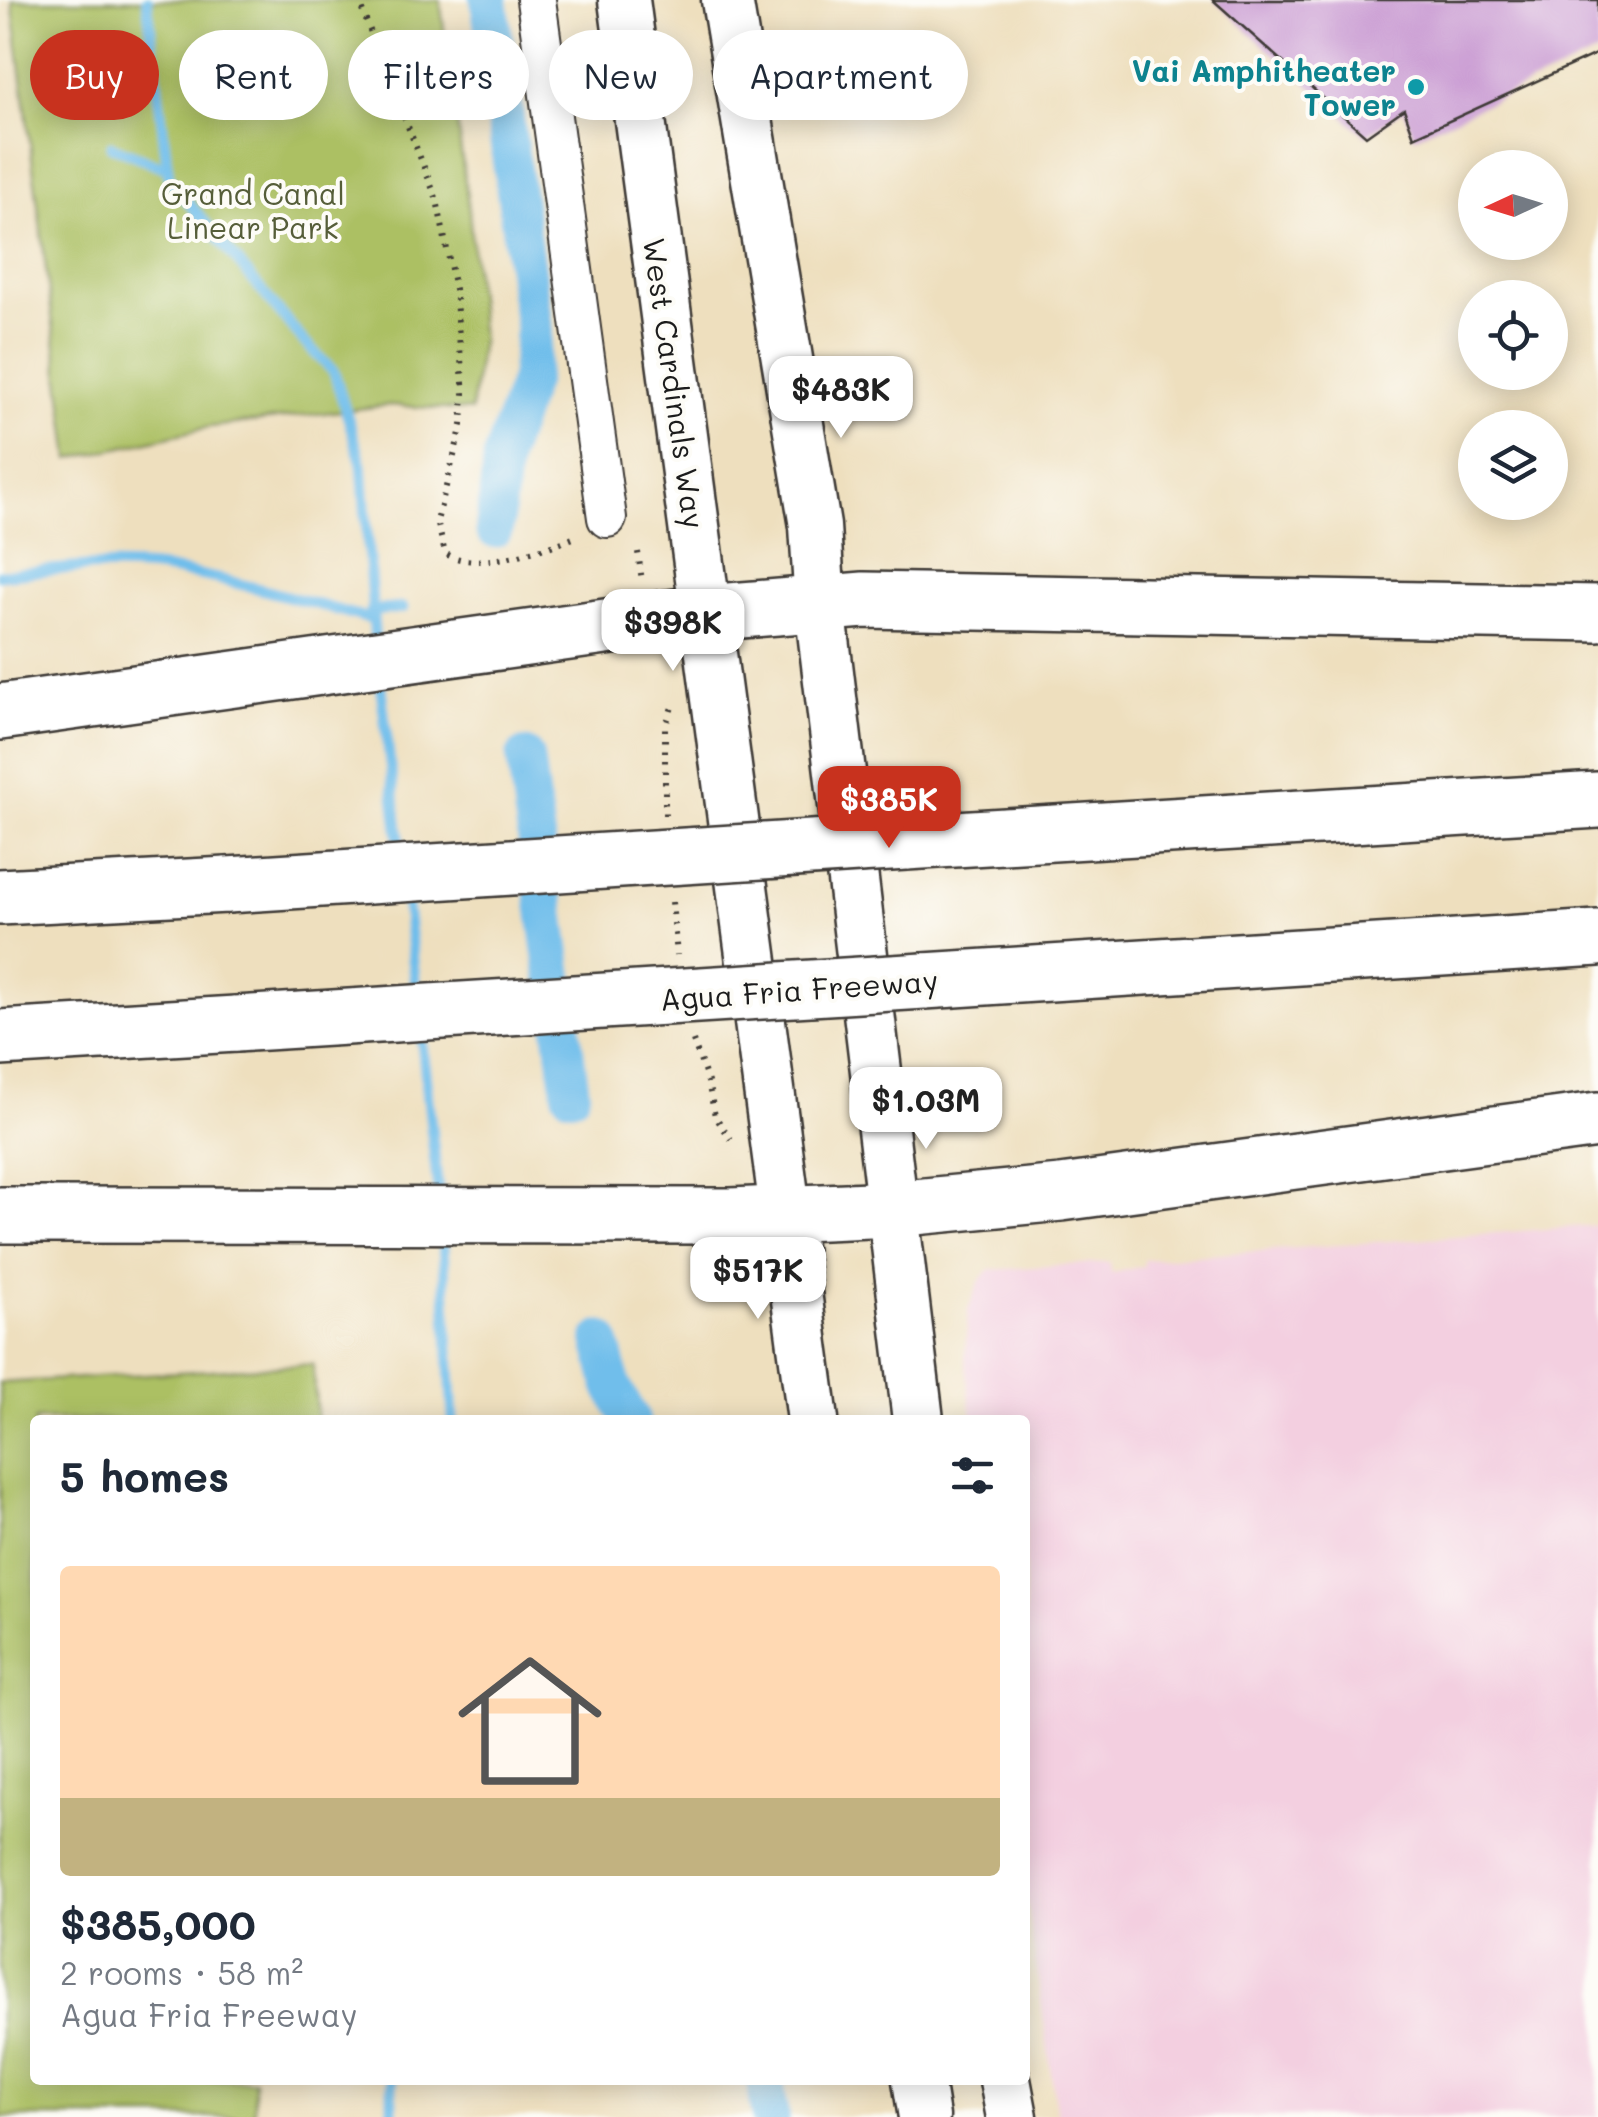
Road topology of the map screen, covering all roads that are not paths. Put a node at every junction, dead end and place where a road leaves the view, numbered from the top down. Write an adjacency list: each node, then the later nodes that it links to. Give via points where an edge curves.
1 (536, 0): 4 (lane)
2 (624, 0): 6 (main road, West Cardinals Way)
3 (727, 0): 5 (main road, via 814,526)
4 (606, 518)
5 (820, 606): 6 (highway); 7 (highway, via 864,600); 14 (main road)
6 (705, 613): 8 (highway); 15 (main road, West Cardinals Way)
7 (1598, 613)
8 (0, 712)
9 (1598, 800): 10 (highway, bridge)
10 (0, 898)
11 (1598, 938): 12 (highway, Agua Fria Freeway, bridge)
12 (0, 1038)
13 (1598, 1120): 14 (highway, via 1061,1193)
14 (893, 1209): 15 (highway); 18 (main road)
15 (784, 1213): 16 (highway); 17 (main road, West Cardinals Way)
16 (0, 1216)
17 (812, 1415)
18 (917, 1415)
19 (919, 2085): 21 (main road)
20 (1007, 2085): 22 (main road)
21 (924, 2117)
22 (1012, 2117)

